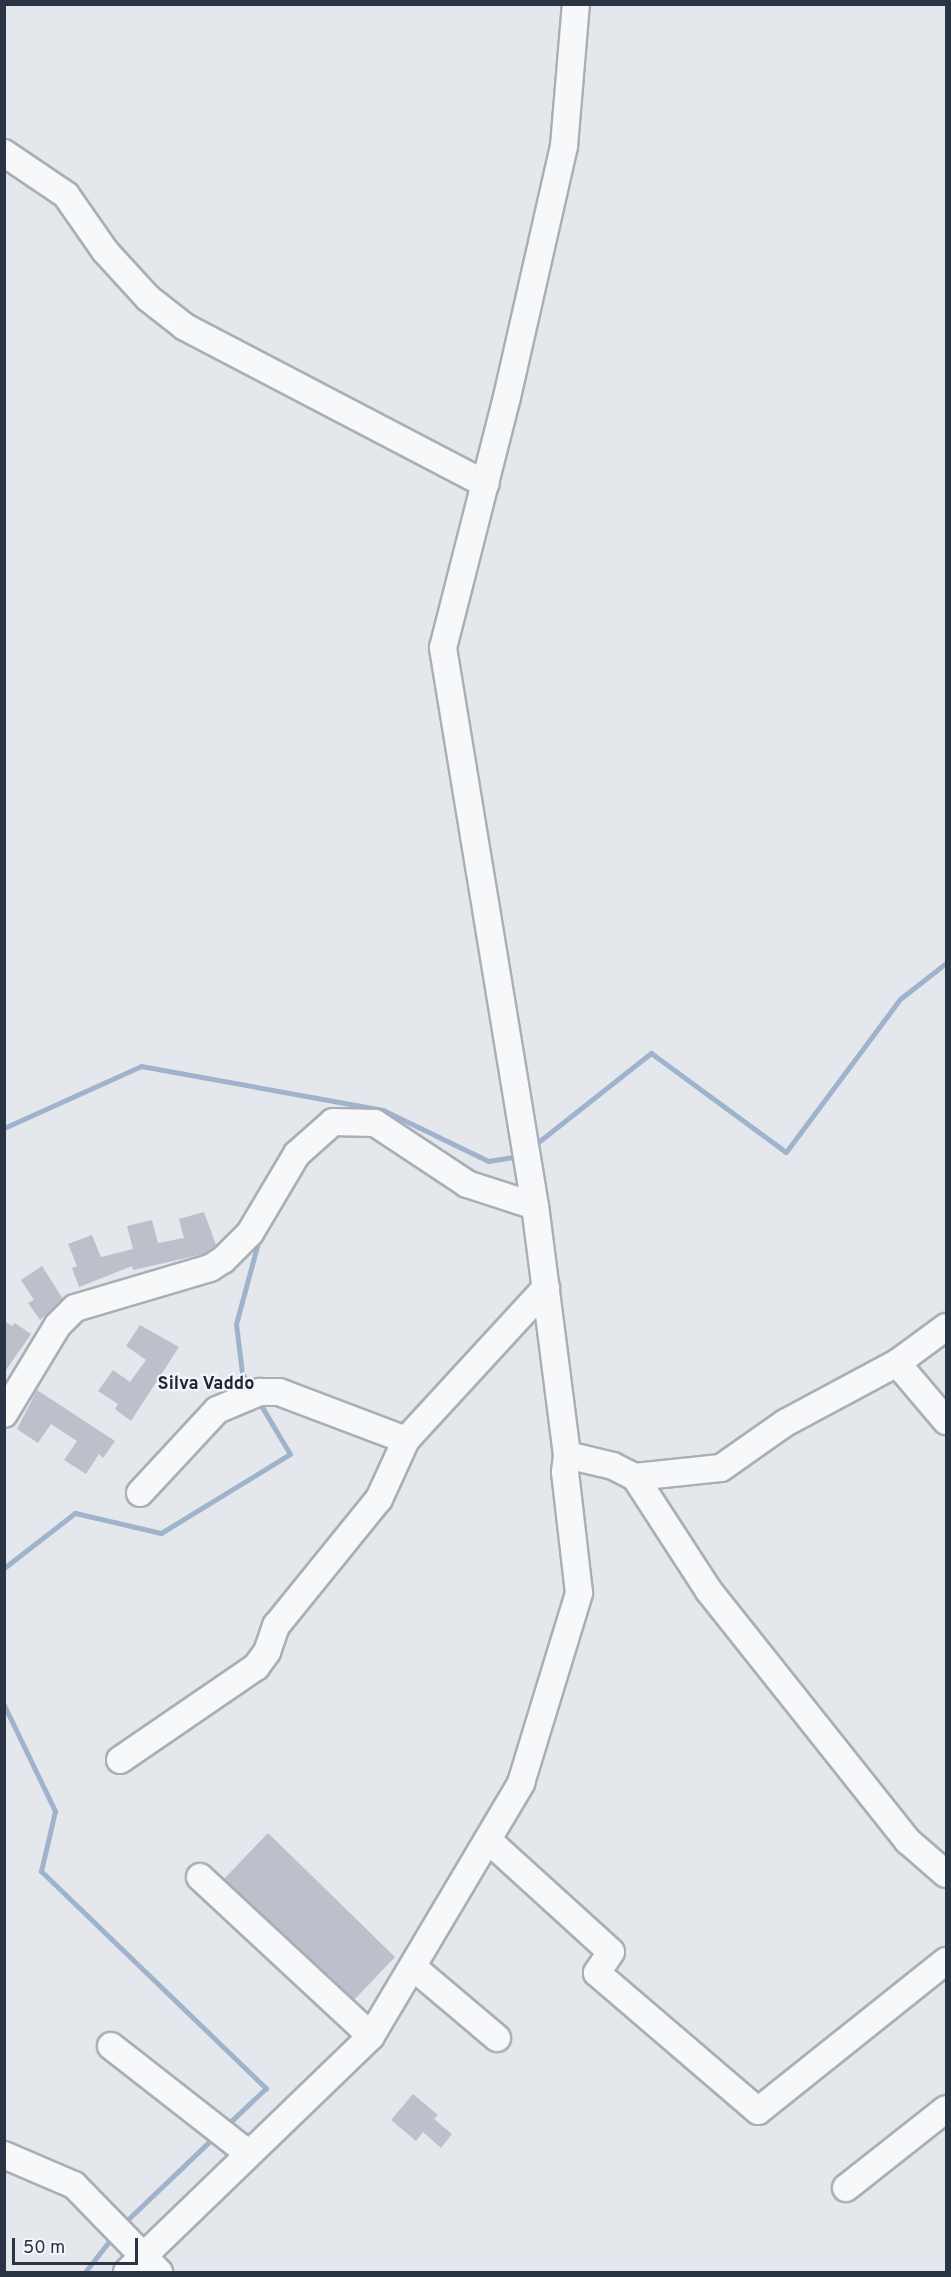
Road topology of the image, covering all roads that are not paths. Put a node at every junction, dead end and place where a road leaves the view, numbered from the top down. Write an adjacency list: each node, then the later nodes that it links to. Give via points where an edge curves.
1 (576, 4): 3 (street, via 564,146)
2 (4, 153): 3 (street, via 66,195 119,267 148,298 186,327)
3 (485, 484): 4 (street, via 443,648)
4 (535, 1206): 5 (street); 8 (street, via 467,1184 375,1123 333,1122 297,1154 239,1247 210,1268 75,1308 58,1325)
5 (546, 1288): 10 (street); 11 (street)
6 (946, 1327): 7 (street)
7 (897, 1363): 9 (street); 12 (street, via 784,1423 721,1468)
8 (4, 1414)
9 (946, 1421)
10 (406, 1440): 13 (street, via 279,1392 260,1392 218,1410); 14 (street, via 368,1515 276,1626 267,1652 256,1667)
11 (567, 1455): 12 (street, via 613,1466); 15 (street, via 565,1472 579,1593 521,1783)
12 (635, 1477): 16 (street, via 709,1591 908,1841)
13 (140, 1493)
14 (120, 1760)
15 (488, 1840): 18 (street, via 610,1952 597,1973 758,2111); 19 (street)
16 (946, 1874)
17 (200, 1877): 20 (street)
18 (946, 1961)
19 (413, 1967): 20 (street); 21 (street)
20 (370, 2036): 24 (street)
21 (497, 2038)
22 (111, 2046): 24 (street)
23 (946, 2109): 26 (street)
24 (248, 2153): 27 (street)
25 (4, 2155): 27 (street, via 74,2185)
26 (846, 2188)
27 (152, 2263): 28 (street)
28 (127, 2272)

